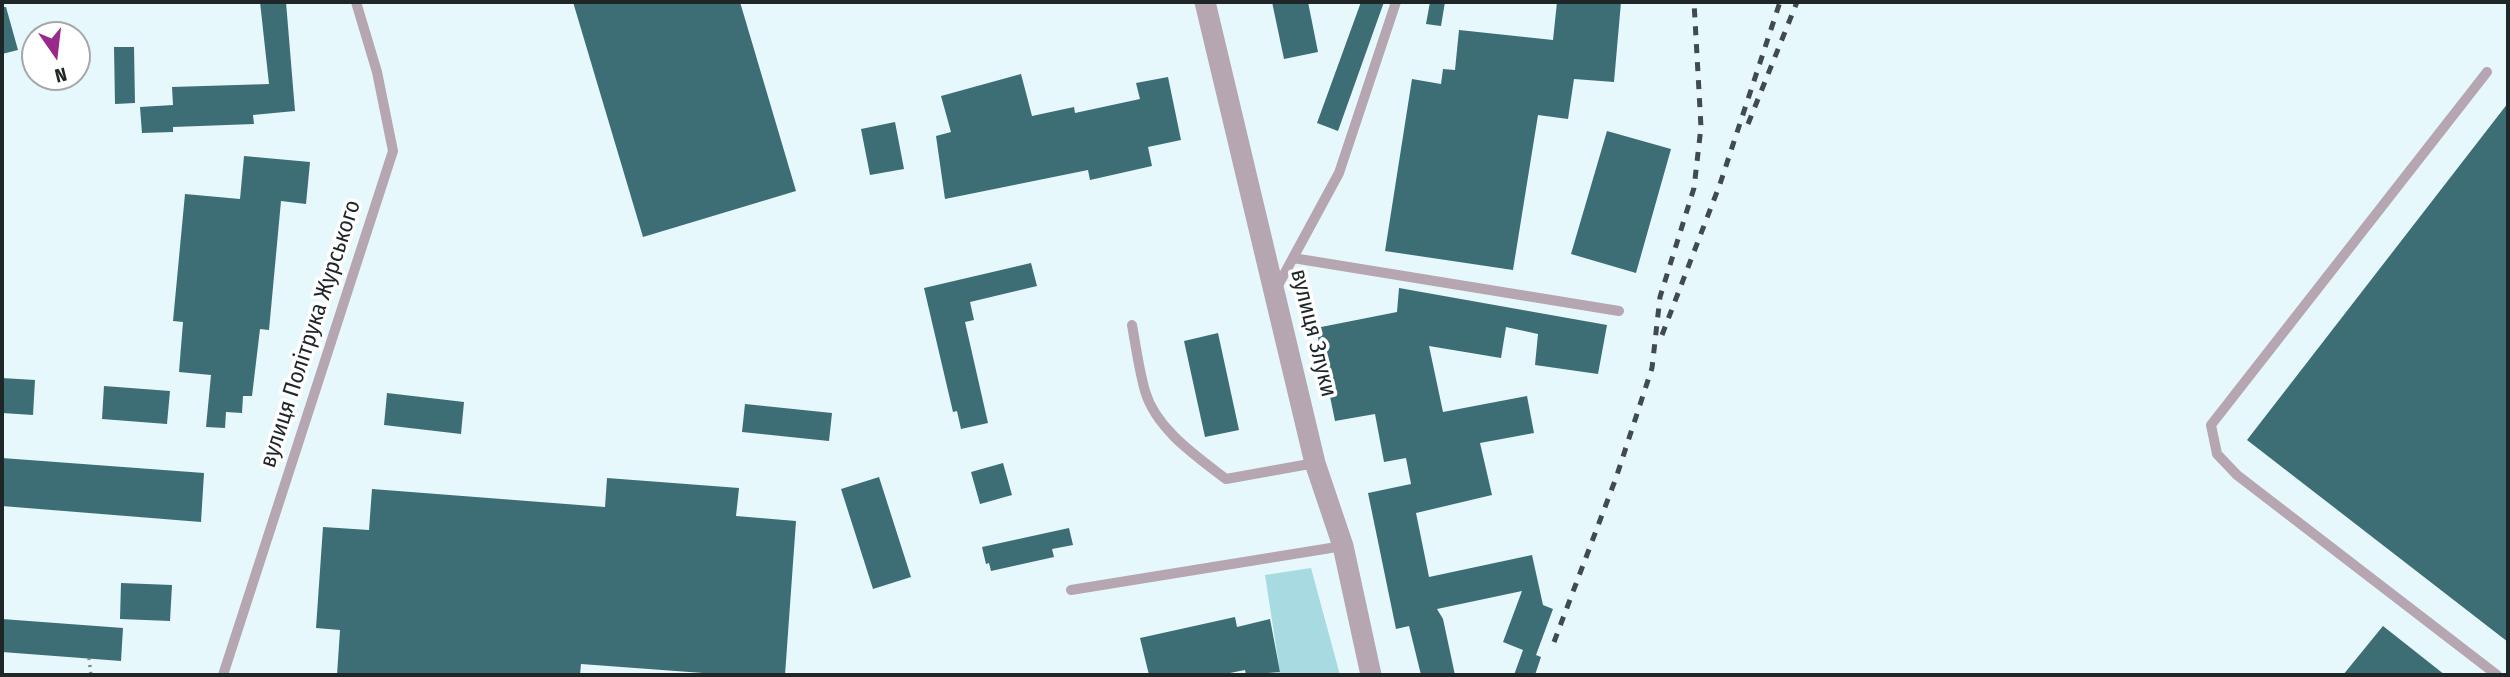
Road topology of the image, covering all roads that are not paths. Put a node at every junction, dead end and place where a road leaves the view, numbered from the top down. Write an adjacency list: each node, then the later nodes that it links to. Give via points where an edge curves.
1 (356, 2): 12 (lane, вулиця Політрука Журського, via 377,72 393,151)
2 (1396, 2): 5 (lane, via 1339,173)
3 (1203, 3): 6 (street, вулиця Злуки)
4 (2487, 72): 14 (lane, via 2211,425 2217,454 2237,475)
5 (1293, 258): 6 (lane); 7 (lane)
6 (1275, 291): 9 (street, вулиця Злуки)
7 (1619, 310)
8 (1132, 326): 9 (lane, via 1145,393 1163,424 1226,479)
9 (1315, 463): 10 (street, вулиця Злуки)
10 (1343, 547): 11 (lane); 13 (street, вулиця Злуки)
11 (1072, 590)
12 (223, 675)
13 (1371, 675)
14 (2497, 675)

